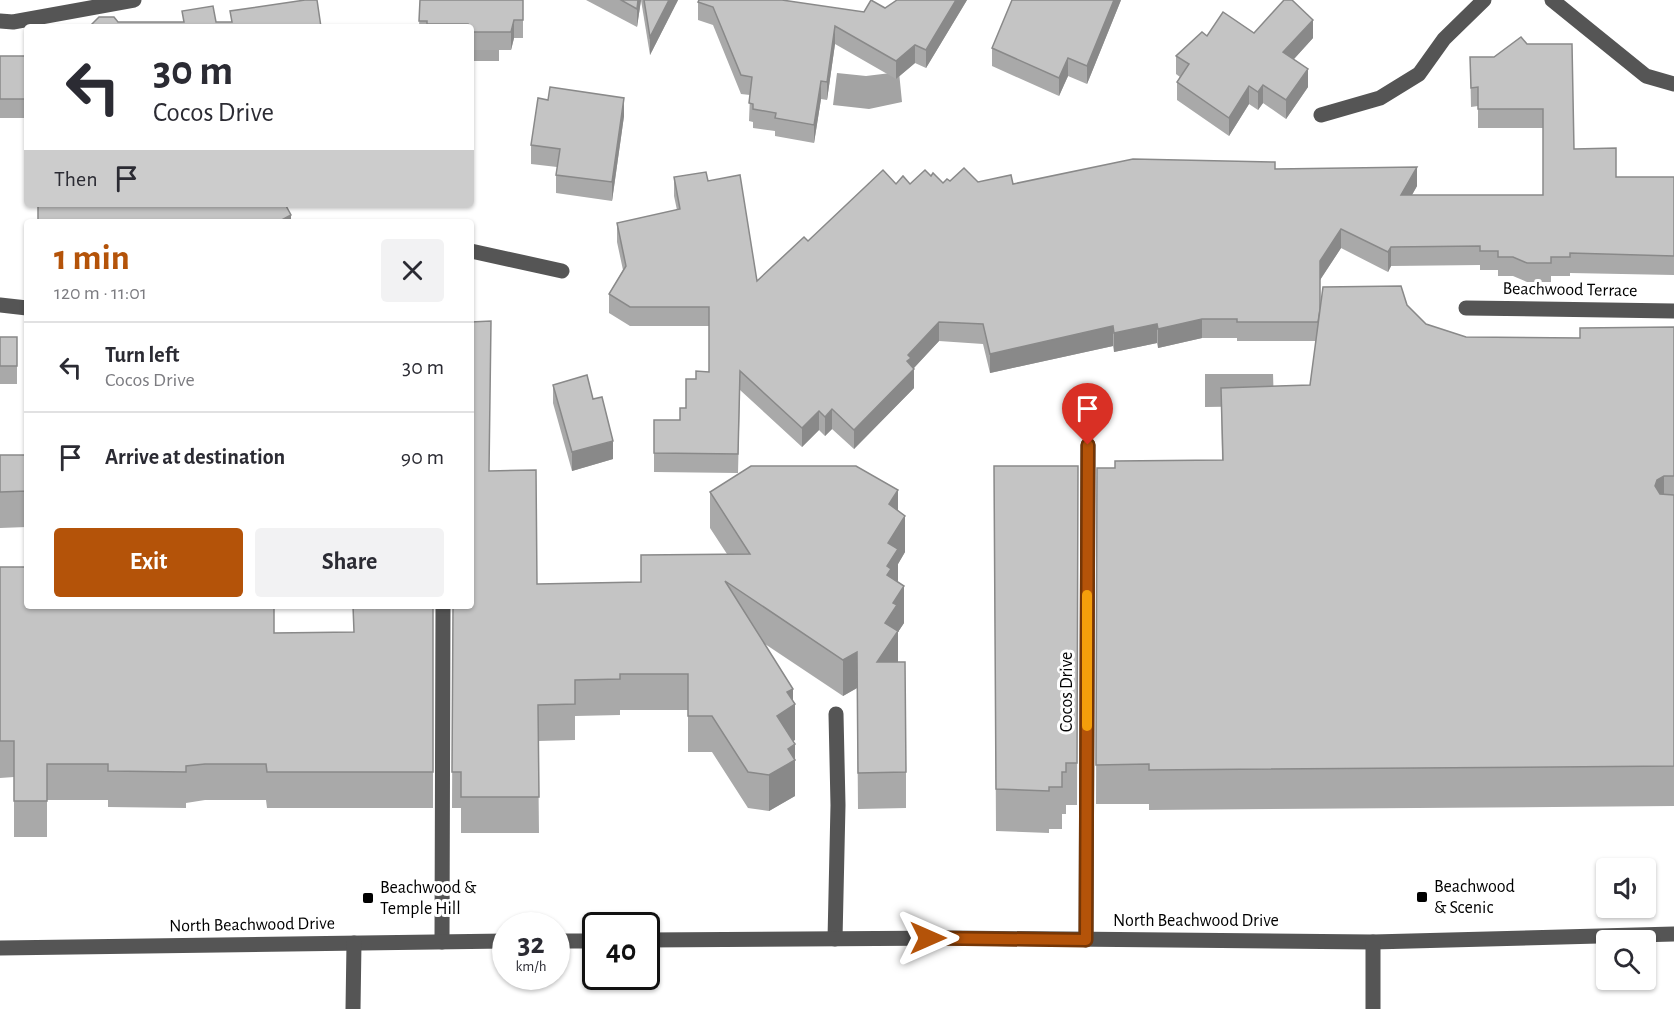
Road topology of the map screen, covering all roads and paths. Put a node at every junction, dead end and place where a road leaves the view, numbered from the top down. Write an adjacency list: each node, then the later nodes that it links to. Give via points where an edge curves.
1 (134, 0): 4 (street, via 13,22)
2 (1484, 0): 6 (street, via 1444,39 1419,74 1380,98)
3 (1552, 0): 5 (street, via 1646,76)
4 (0, 21)
5 (1674, 84)
6 (1321, 115)
7 (474, 252): 8 (street)
8 (562, 271)
9 (0, 305): 10 (street)
10 (24, 308)
11 (1466, 308): 12 (street, Beachwood Terrace)
12 (1674, 311)
13 (1088, 445): 19 (street, Cocos Drive)
14 (443, 609): 20 (street)
15 (836, 714): 17 (street)
16 (1674, 934): 22 (street, North Beachwood Drive)
17 (835, 939): 18 (street, North Beachwood Drive); 19 (street, North Beachwood Drive)
18 (660, 940)
19 (1086, 940): 22 (street, North Beachwood Drive)
20 (442, 942): 21 (street, North Beachwood Drive); 23 (street, North Beachwood Drive)
21 (492, 942)
22 (1373, 942): 26 (street)
23 (354, 943): 24 (street, North Beachwood Drive); 25 (street)
24 (0, 948)
25 (353, 1009)
26 (1373, 1009)

